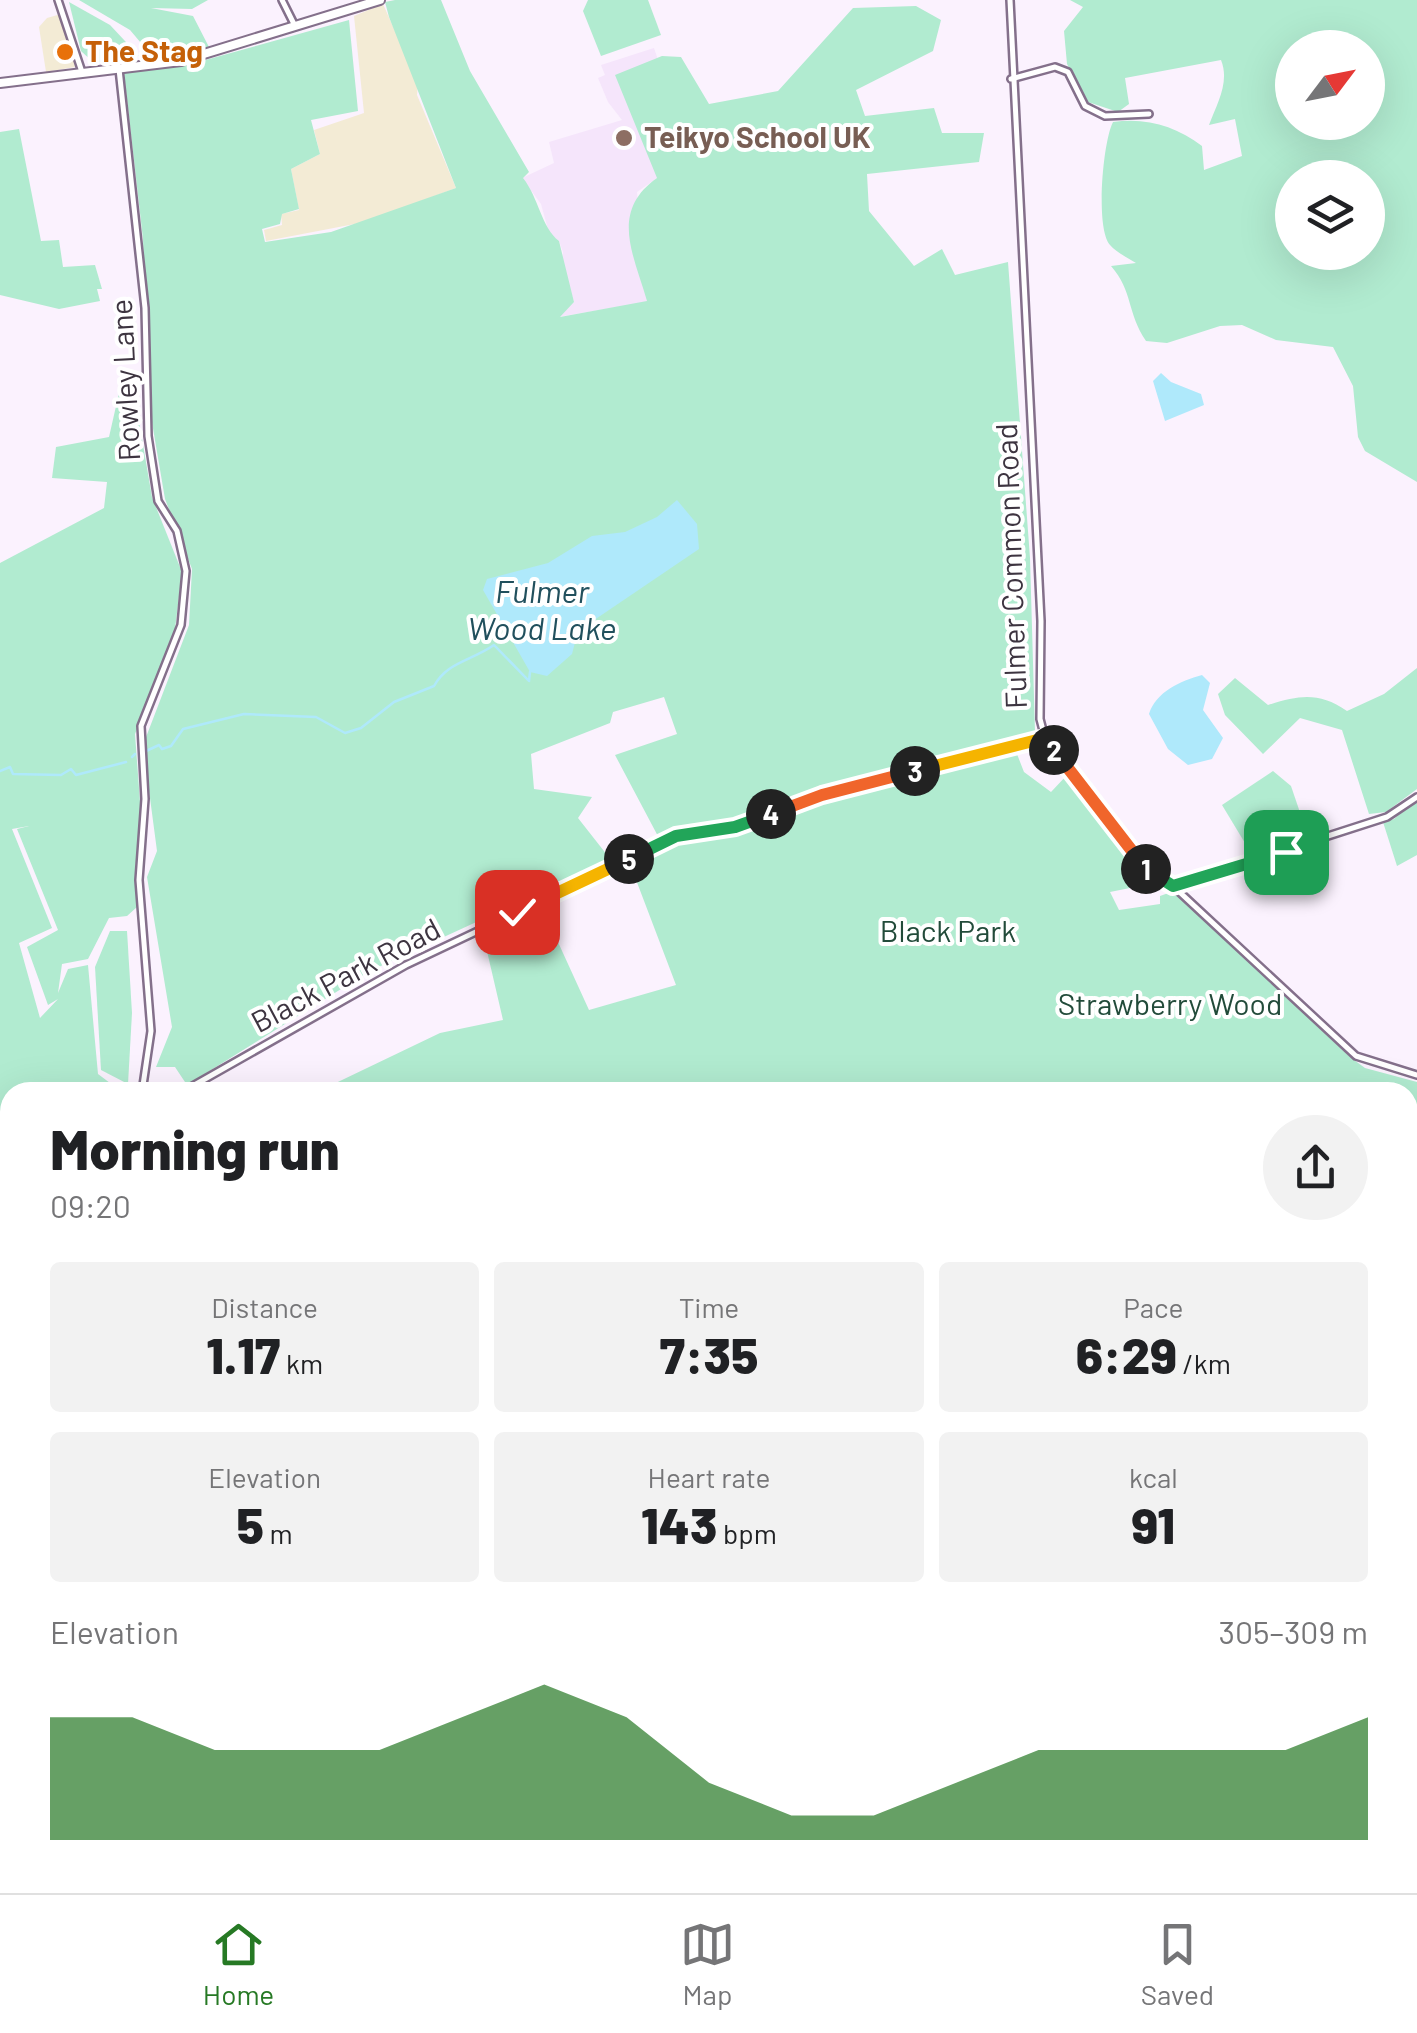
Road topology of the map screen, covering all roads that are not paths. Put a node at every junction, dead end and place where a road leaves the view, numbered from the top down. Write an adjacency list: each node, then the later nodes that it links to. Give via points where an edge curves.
1 (58, 0): 7 (street)
2 (282, 0): 5 (street)
3 (380, 0): 5 (street)
4 (1010, 0): 8 (street, Fulmer Common Road)
5 (295, 26): 6 (street, via 234,48)
6 (119, 69): 7 (street); 17 (street, Rowley Lane, via 146,314 148,436 158,501 176,531 186,572 182,624 142,726 139,880 151,1031)
7 (82, 72): 9 (street)
8 (1011, 79): 10 (street, via 1055,67 1068,72 1085,106 1106,116); 11 (street, Fulmer Common Road)
9 (0, 83)
10 (1149, 114)
11 (1045, 738): 15 (street, Fulmer Common Road, via 1138,861); 18 (street, Black Park Road, via 822,795 735,827 676,836 406,965)
12 (1417, 797): 13 (street, via 1387,818)
13 (1286, 852): 14 (street); 15 (street)
14 (1308, 884)
15 (1173, 886): 16 (street, Fulmer Common Road, via 1356,1056)
16 (1417, 1076)
17 (143, 1082)
18 (200, 1082)

